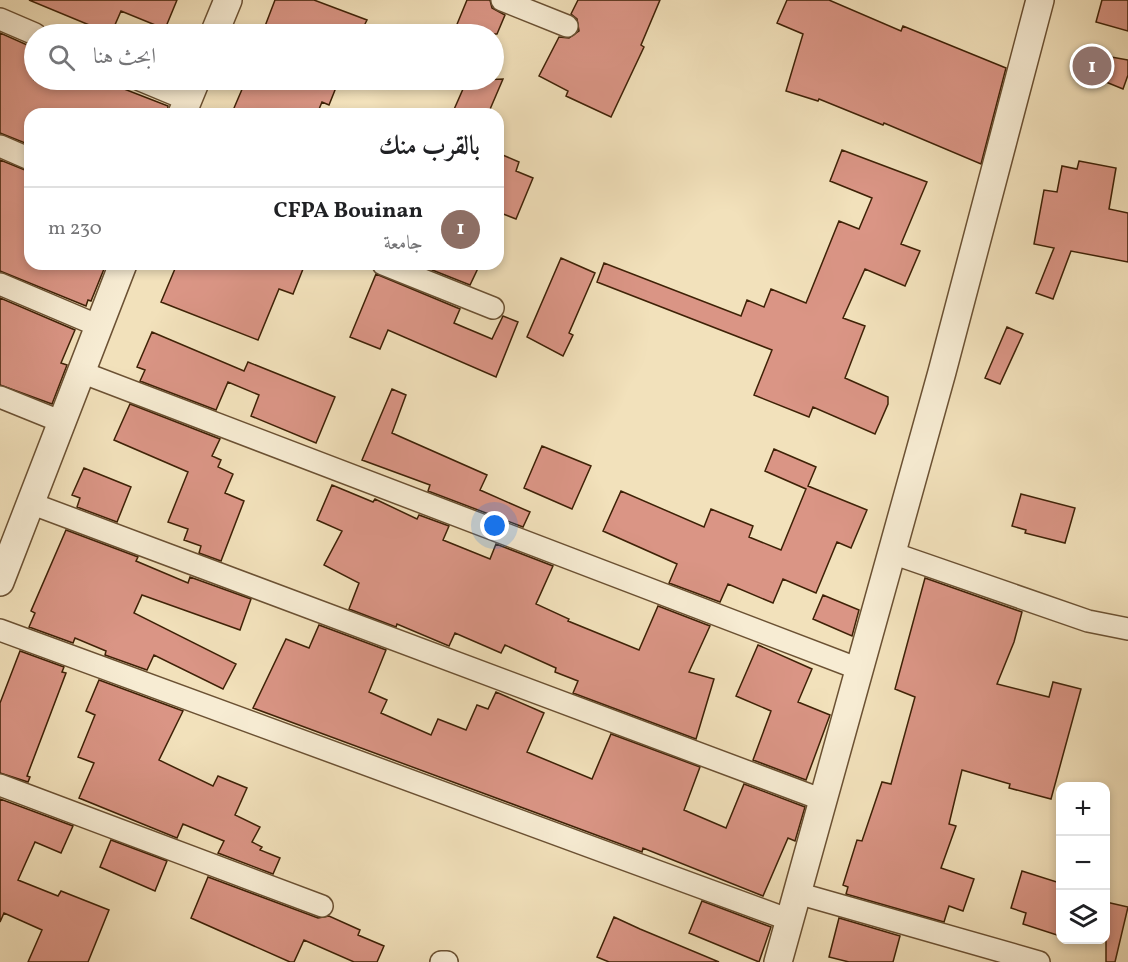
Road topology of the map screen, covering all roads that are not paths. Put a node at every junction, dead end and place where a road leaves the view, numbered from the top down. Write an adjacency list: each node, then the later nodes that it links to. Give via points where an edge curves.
1 (228, 0): 5 (street)
2 (502, 0): 6 (street)
3 (1040, 0): 22 (street)
4 (0, 20): 7 (street)
5 (218, 24)
6 (567, 27)
7 (24, 30)
8 (167, 90): 9 (street)
9 (189, 98)
10 (0, 146): 11 (street)
11 (24, 156)
12 (121, 270): 16 (street)
13 (397, 270): 15 (street)
14 (0, 284): 16 (street)
15 (493, 308)
16 (99, 326): 17 (street)
17 (81, 372): 19 (street); 26 (street)
18 (0, 397): 19 (street)
19 (62, 422): 20 (street)
20 (30, 503): 21 (street); 28 (street)
21 (8, 535): 23 (street)
22 (892, 553): 24 (street, via 1088,621); 26 (street)
23 (0, 582)
24 (1128, 629)
25 (0, 630): 31 (street)
26 (859, 669): 28 (street)
27 (0, 785): 30 (street)
28 (823, 800): 29 (street)
29 (797, 893): 31 (street); 35 (street)
30 (322, 906)
31 (790, 920): 34 (street)
32 (441, 962): 33 (street)
33 (447, 962)
34 (778, 962)
35 (1039, 962)

